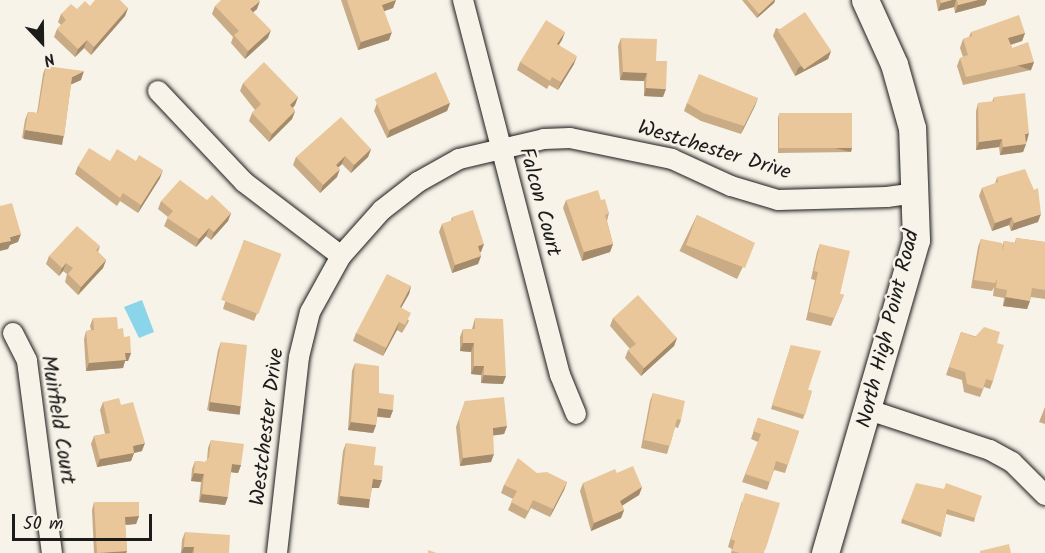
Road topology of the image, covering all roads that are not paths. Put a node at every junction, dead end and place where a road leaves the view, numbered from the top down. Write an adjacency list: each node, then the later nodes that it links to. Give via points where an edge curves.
1 (463, 0): 4 (street, Falcon Court)
2 (865, 0): 5 (street, North High Point Road, via 905,98 912,128)
3 (158, 91): 6 (street, via 244,182)
4 (500, 148): 5 (street, Westchester Drive, via 570,138 672,159 731,186 778,200); 6 (street, Westchester Drive, via 459,159 418,182 382,210); 9 (street, Falcon Court, via 560,375)
5 (917, 193): 8 (street, North High Point Road, via 916,240)
6 (341, 256): 12 (street, Westchester Drive, via 310,312 298,357)
7 (13, 333): 11 (street, Muirfield Court, via 27,361)
8 (869, 410): 10 (street, via 990,450 1012,462); 13 (street, North High Point Road)
9 (576, 414)
10 (1045, 495)
11 (52, 553)
12 (277, 553)
13 (825, 553)

